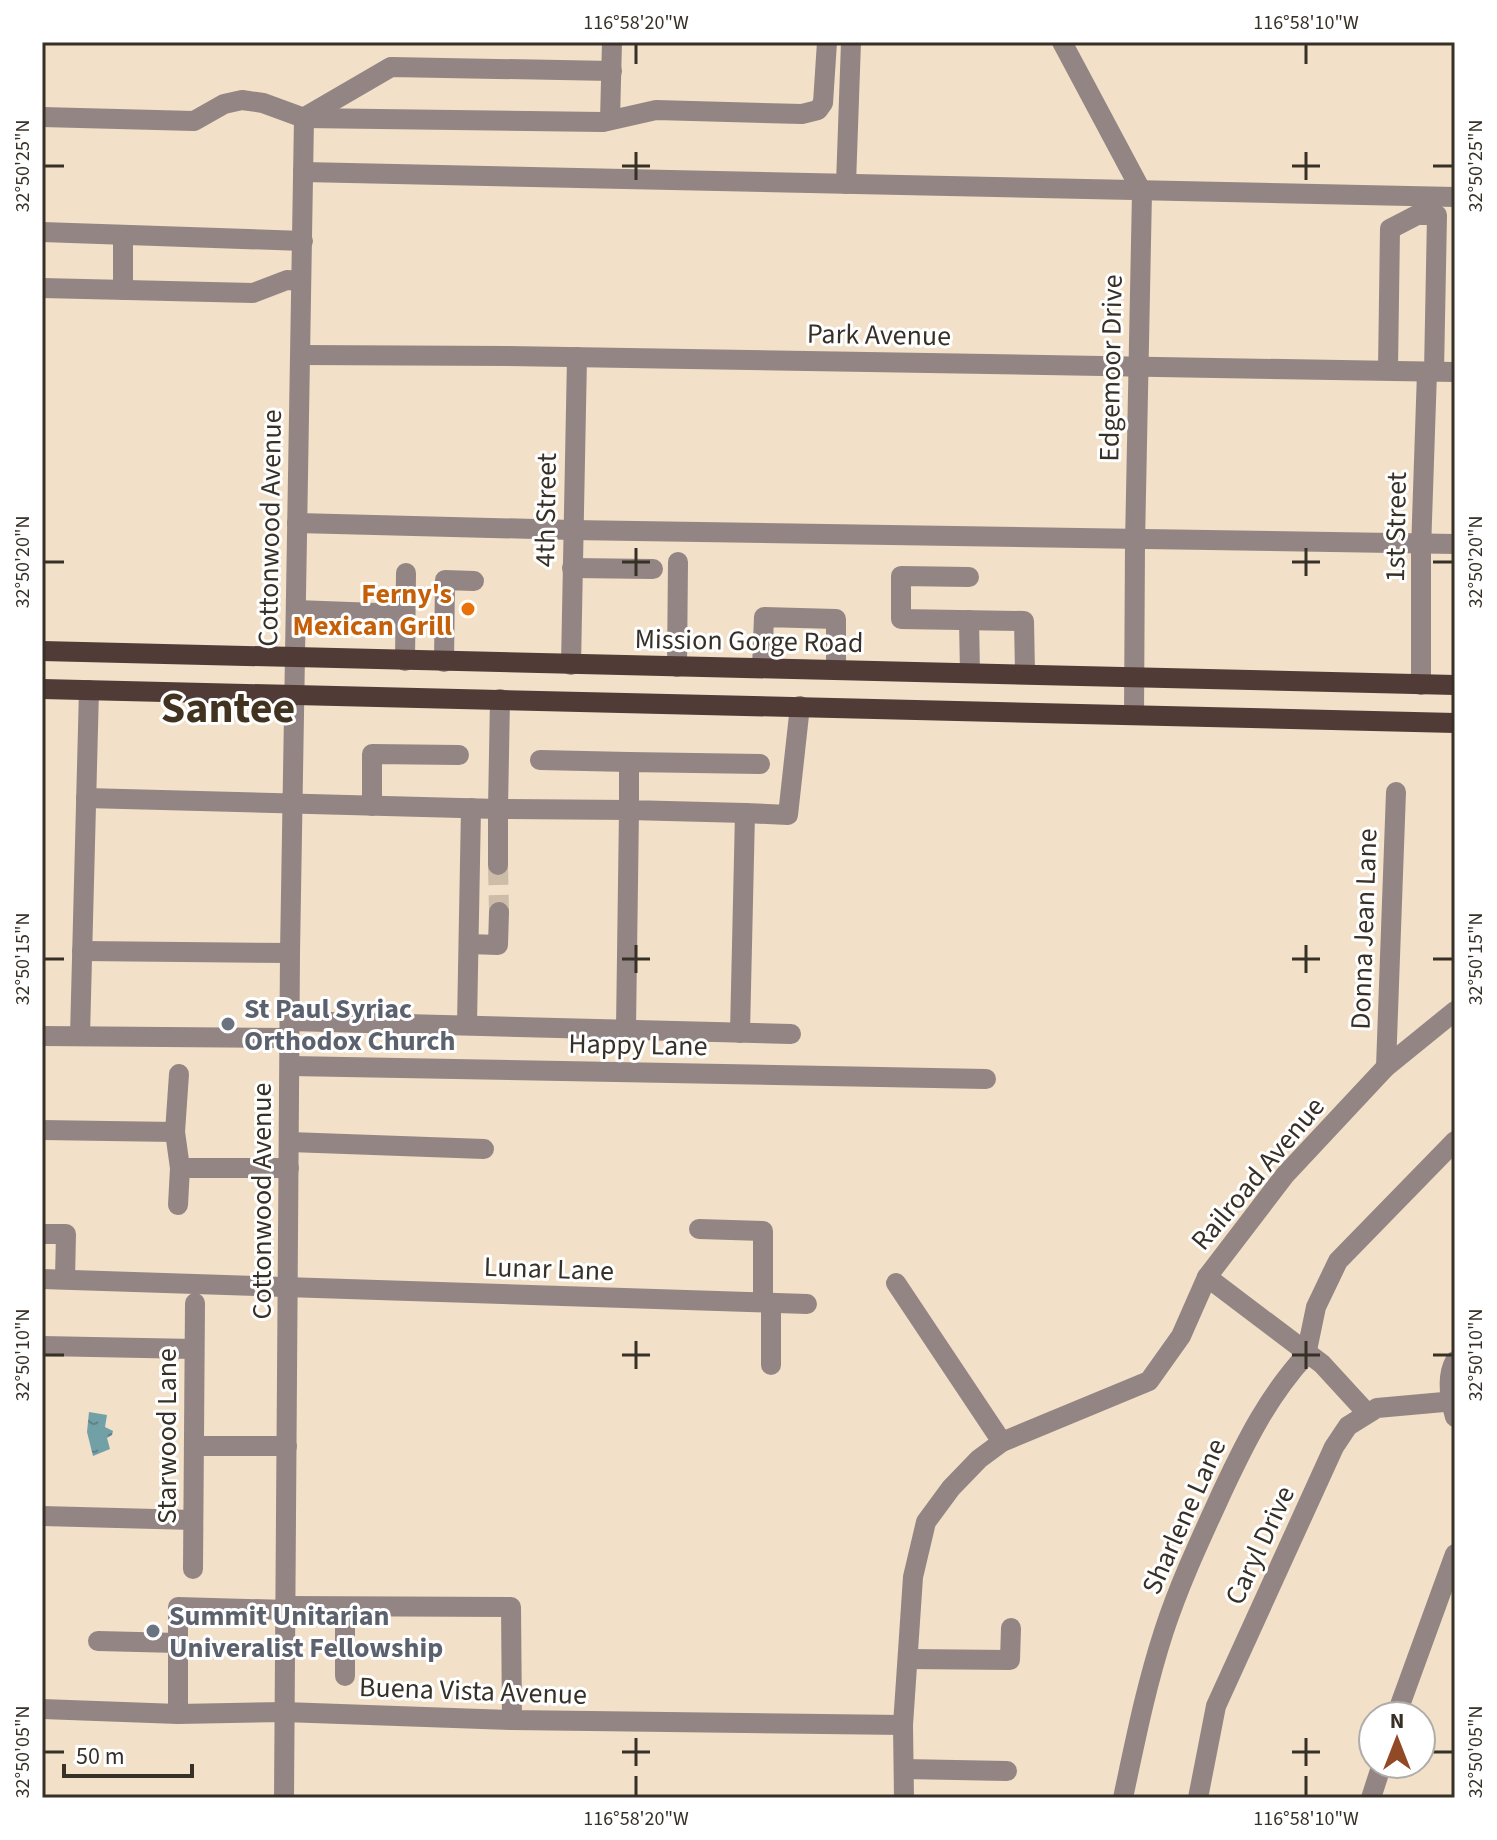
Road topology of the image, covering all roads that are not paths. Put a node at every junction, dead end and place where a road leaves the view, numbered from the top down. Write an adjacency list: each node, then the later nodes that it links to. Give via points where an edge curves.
1 (612, 42): 5 (street)
2 (827, 42): 8 (street, via 823,103 811,113 656,110)
3 (851, 42): 10 (street)
4 (1062, 42): 11 (street, Edgemoor Drive)
5 (612, 71): 7 (street, via 391,67); 8 (street)
6 (42, 117): 7 (street, via 194,121 242,100)
7 (304, 118): 8 (street); 9 (street, Cottonwood Avenue)
8 (610, 120)
9 (303, 172): 10 (street); 15 (street, Cottonwood Avenue)
10 (846, 184): 11 (street)
11 (1142, 192): 12 (street); 21 (street, Edgemoor Drive)
12 (1455, 197)
13 (42, 232): 14 (street)
14 (123, 235): 15 (street); 18 (street)
15 (303, 241): 16 (street, Cottonwood Avenue)
16 (301, 281): 18 (street, via 287,280 253,293); 19 (street, Cottonwood Avenue)
17 (42, 288): 18 (street)
18 (123, 290)
19 (301, 355): 20 (street, Park Avenue); 24 (street, Cottonwood Avenue)
20 (577, 357): 21 (street, Park Avenue); 25 (street, 4th Street)
21 (1138, 367): 22 (street, Park Avenue); 26 (street, Edgemoor Drive)
22 (1388, 369): 23 (street, Park Avenue); 23 (street, 1st Street, via 1390,229 1417,215 1437,215)
23 (1439, 372): 27 (street, 1st Street)
24 (297, 523): 25 (street); 35 (street, Cottonwood Avenue)
25 (572, 530): 26 (street); 30 (street, 4th Street)
26 (1135, 537): 27 (street); 48 (street, Edgemoor Drive)
27 (1422, 542): 28 (street); 49 (street, 1st Street)
28 (1455, 544)
29 (678, 562): 43 (street)
30 (572, 568): 31 (street); 42 (street, 4th Street)
31 (653, 569)
32 (406, 573): 36 (street)
33 (969, 577): 37 (street, via 901,576 901,619)
34 (474, 581): 41 (street, via 445,580)
35 (296, 610): 36 (street); 39 (street, Cottonwood Avenue)
36 (404, 614): 40 (street)
37 (969, 620): 46 (street); 47 (street, via 1024,621)
38 (42, 651): 39 (main road, Mission Gorge Road)
39 (294, 659): 40 (main road, Mission Gorge Road); 53 (street, Cottonwood Avenue)
40 (405, 661): 41 (main road, Mission Gorge Road)
41 (444, 662): 42 (main road, Mission Gorge Road)
42 (571, 665): 43 (main road, Mission Gorge Road)
43 (677, 667): 44 (main road, Mission Gorge Road)
44 (762, 668): 45 (main road, Mission Gorge Road); 45 (street, via 764,617 836,619)
45 (836, 670): 46 (main road, Mission Gorge Road)
46 (970, 673): 47 (main road, Mission Gorge Road)
47 (1025, 673): 48 (main road, Mission Gorge Road)
48 (1135, 676): 49 (main road, Mission Gorge Road); 56 (street, Edgemoor Drive)
49 (1421, 685): 50 (main road, Mission Gorge Road)
50 (1455, 685)
51 (42, 689): 52 (main road)
52 (89, 690): 53 (main road); 63 (street)
53 (294, 694): 54 (main road); 64 (street, Cottonwood Avenue)
54 (500, 699): 55 (main road); 67 (street)
55 (800, 706): 56 (main road); 69 (street, via 788,815)
56 (1134, 715): 57 (main road)
57 (1455, 723)
58 (459, 755): 65 (street, via 372,754)
59 (540, 760): 60 (street)
60 (629, 762): 61 (street); 68 (street)
61 (760, 764)
62 (1396, 792): 84 (street, Donna Jean Lane)
63 (86, 798): 64 (street); 73 (street)
64 (292, 803): 65 (street); 74 (street, Cottonwood Avenue)
65 (372, 806): 66 (street)
66 (471, 808): 67 (street); 72 (street)
67 (498, 809): 68 (street); 70 (street)
68 (629, 810): 69 (street); 78 (street)
69 (745, 813): 79 (street)
70 (498, 865)
71 (499, 912): 72 (street, via 498,945)
72 (469, 944): 76 (street)
73 (82, 951): 74 (street); 82 (street)
74 (290, 953): 77 (street, Cottonwood Avenue)
75 (1455, 1011): 84 (street, Railroad Avenue)
76 (467, 1024): 77 (street); 78 (street)
77 (290, 1029): 82 (street); 83 (street, Cottonwood Avenue)
78 (626, 1029): 79 (street)
79 (740, 1033): 80 (street)
80 (791, 1034)
81 (42, 1036): 82 (street)
82 (80, 1036)
83 (290, 1066): 86 (street, Happy Lane); 90 (street, Cottonwood Avenue)
84 (1386, 1067): 97 (street, Railroad Avenue, via 1285,1175)
85 (179, 1074): 88 (street)
86 (986, 1079)
87 (42, 1130): 88 (street)
88 (175, 1132): 92 (street)
89 (1455, 1141): 107 (street, via 1338,1261 1316,1307)
90 (290, 1142): 91 (street); 93 (street, Cottonwood Avenue)
91 (484, 1149)
92 (180, 1168): 93 (street); 94 (street)
93 (289, 1168): 101 (street, Cottonwood Avenue)
94 (178, 1205)
95 (699, 1229): 102 (street, via 763,1231)
96 (42, 1234): 99 (street, via 66,1234)
97 (1207, 1277): 107 (street); 112 (street, Railroad Avenue, via 1181,1336 1149,1381)
98 (42, 1279): 99 (street, Lunar Lane)
99 (65, 1279): 101 (street, Lunar Lane)
100 (896, 1283): 112 (street)
101 (289, 1288): 102 (street, Lunar Lane); 114 (street, Cottonwood Avenue)
102 (767, 1302): 104 (street, Lunar Lane); 109 (street)
103 (195, 1303): 106 (street, Starwood Lane)
104 (807, 1304)
105 (42, 1346): 106 (street)
106 (194, 1349): 113 (street, Starwood Lane)
107 (1306, 1355): 111 (street, via 1322,1364); 136 (street, Sharlene Lane, via 1281,1381 1240,1454 1187,1567 1149,1681)
108 (1455, 1361): 110 (street)
109 (771, 1365)
110 (1454, 1407): 111 (street, via 1377,1408)
111 (1367, 1413): 137 (street, Caryl Drive, via 1348,1426 1334,1447 1216,1706)
112 (1002, 1442): 124 (street, Railroad Avenue, via 951,1488 926,1522 913,1577)
113 (194, 1446): 114 (street); 116 (street, Starwood Lane)
114 (287, 1446): 120 (street, Cottonwood Avenue)
115 (42, 1516): 116 (street)
116 (193, 1520): 118 (street, Starwood Lane)
117 (1455, 1554): 126 (street)
118 (193, 1569)
119 (345, 1607): 120 (street); 125 (street); 130 (street, via 511,1607)
120 (287, 1608): 123 (street, via 178,1607); 128 (street, Cottonwood Avenue)
121 (1011, 1628): 124 (street, via 1010,1660)
122 (98, 1641): 123 (street)
123 (178, 1643): 129 (street)
124 (908, 1659): 131 (street, Railroad Avenue)
125 (345, 1676)
126 (1402, 1700)
127 (42, 1709): 129 (street, Buena Vista Avenue)
128 (284, 1712): 129 (street, Buena Vista Avenue); 130 (street, Buena Vista Avenue); 134 (street, Cottonwood Avenue)
129 (178, 1714)
130 (512, 1720): 131 (street, Buena Vista Avenue)
131 (903, 1725): 132 (street, Railroad Avenue)
132 (904, 1769): 133 (street); 135 (street, Railroad Avenue)
133 (1007, 1771)
134 (284, 1798)
135 (904, 1798)
136 (1123, 1798)
137 (1198, 1798)

